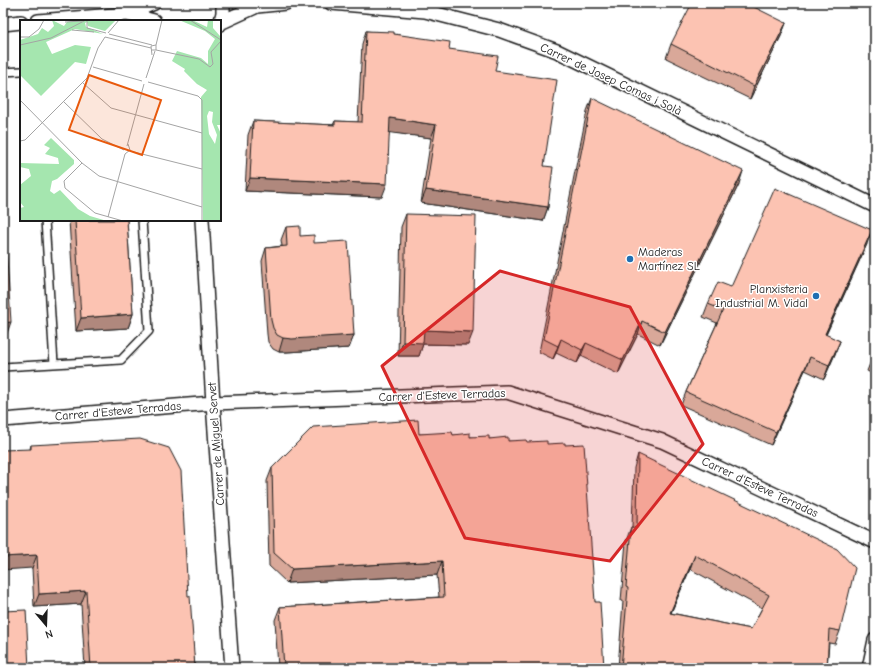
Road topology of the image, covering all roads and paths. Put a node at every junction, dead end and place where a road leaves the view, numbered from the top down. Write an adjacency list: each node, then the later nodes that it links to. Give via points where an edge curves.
1 (156, 3): 6 (street); 9 (street)
2 (223, 3): 10 (street)
3 (286, 3): 5 (street)
4 (331, 3): 16 (street, Carrer de Josep Comas i Solà, via 425,11 499,30 550,49)
5 (253, 4): 12 (street)
6 (127, 14): 7 (street); 8 (street)
7 (51, 20)
8 (150, 20)
9 (158, 20)
10 (221, 20)
11 (20, 22): 13 (street)
12 (221, 23)
13 (3, 24)
14 (20, 71): 15 (lane)
15 (3, 72)
16 (875, 206)
17 (46, 221): 20 (lane)
18 (142, 221): 20 (lane, via 148,331 121,360)
19 (202, 221): 22 (street, Carrer de Miguel Servet)
20 (54, 364): 21 (lane)
21 (3, 368)
22 (213, 403): 23 (street, Carrer d'Esteve Terradas); 24 (street, Carrer d'Esteve Terradas, via 507,392 662,441); 26 (street, Carrer de Miguel Servet)
23 (3, 420)
24 (875, 542)
25 (875, 640): 27 (street)
26 (232, 668)
27 (869, 668)

